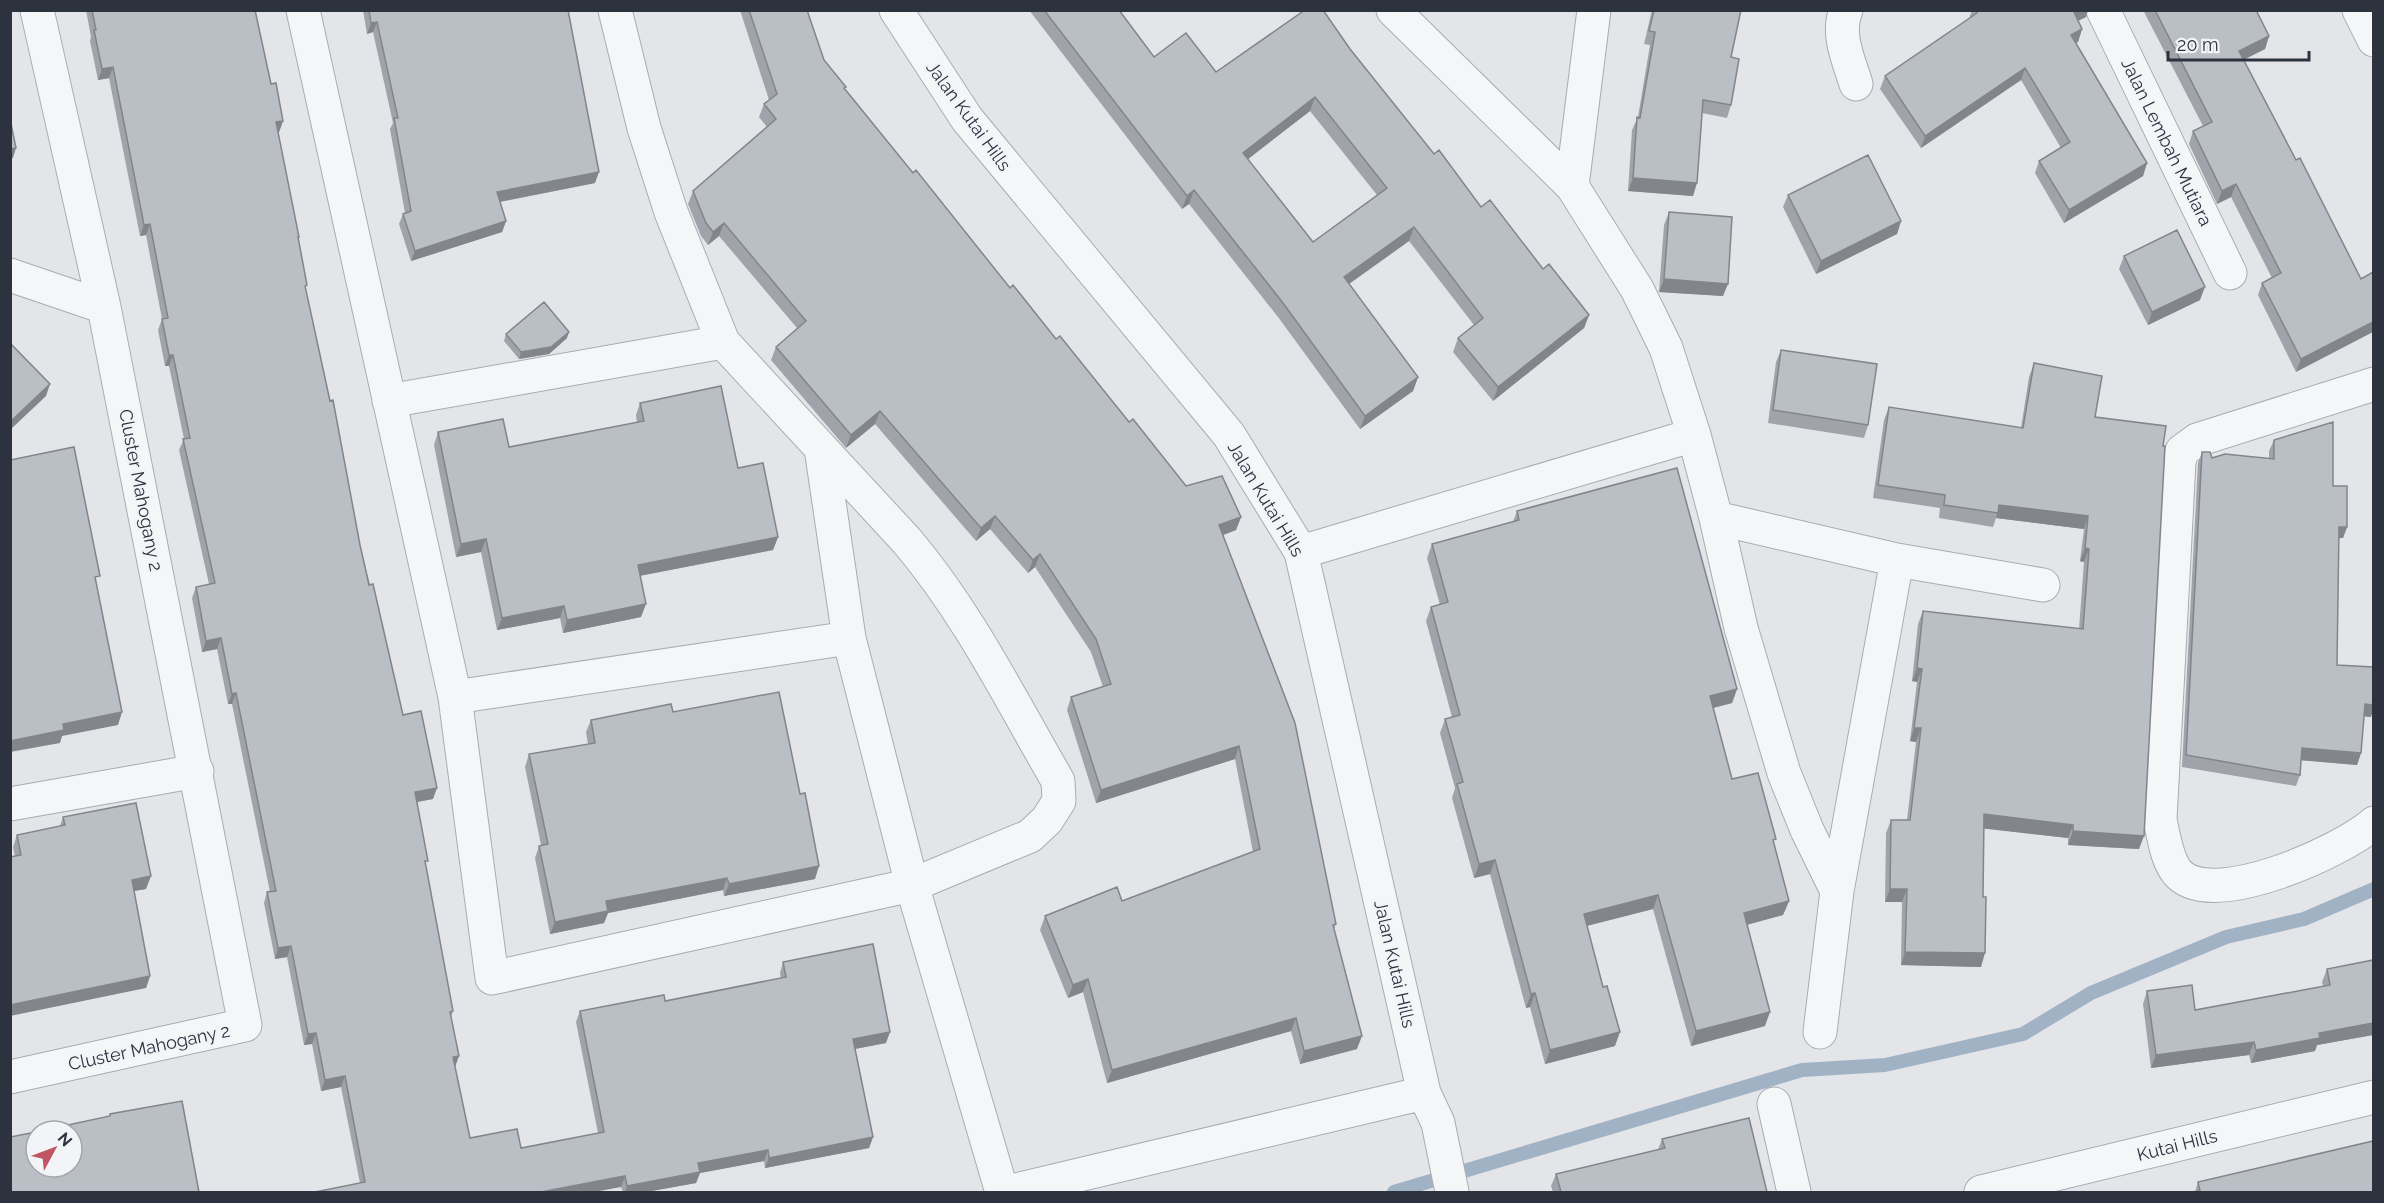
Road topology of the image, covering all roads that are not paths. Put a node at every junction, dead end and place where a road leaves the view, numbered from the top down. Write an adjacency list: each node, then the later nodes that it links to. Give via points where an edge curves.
1 (37, 10): 15 (street, Cluster Mahogany 2)
2 (303, 10): 18 (street)
3 (615, 10): 16 (street, via 664,191)
4 (896, 10): 22 (street, Jalan Kutai Hills, via 967,119 1229,435)
5 (1393, 10): 12 (street)
6 (1594, 10): 12 (street)
7 (1846, 10): 11 (street, via 1841,21 1843,38)
8 (2103, 10): 13 (street, Jalan Lembah Mutiara)
9 (2359, 10): 10 (street)
10 (2373, 40)
11 (1856, 84)
12 (1572, 186): 19 (street, via 1637,290 1666,348)
13 (2230, 273)
14 (10, 275): 15 (street)
15 (104, 307): 27 (street, Cluster Mahogany 2)
16 (723, 342): 18 (street); 20 (street)
17 (2373, 384): 29 (street, via 2197,440 2182,451 2160,820 2166,849 2177,872 2205,886 2248,883 2355,838)
18 (389, 401): 26 (street)
19 (1694, 435): 21 (street); 22 (street)
20 (821, 448): 25 (street); 30 (street, via 933,572 1058,781 1059,801 1030,836)
21 (1716, 518): 23 (street); 31 (street, via 1742,628 1784,773)
22 (1301, 552): 34 (street, Jalan Kutai Hills)
23 (1897, 560): 24 (street); 31 (street)
24 (2043, 585)
25 (849, 638): 26 (street); 30 (street)
26 (455, 697): 30 (street, via 492,978)
27 (197, 771): 28 (street); 33 (street, Cluster Mahogany 2, via 245,1025)
28 (10, 804)
29 (2373, 823)
30 (912, 885): 37 (street)
31 (1837, 891): 32 (street)
32 (1820, 1032)
33 (10, 1077)
34 (1424, 1093): 38 (street); 39 (street, Jalan Kutai Hills, via 1438,1123)
35 (2373, 1097): 41 (street, Kutai Hills)
36 (1774, 1104): 40 (street)
37 (1002, 1192)
38 (1007, 1192)
39 (1452, 1192)
40 (1794, 1192)
41 (1981, 1192)

